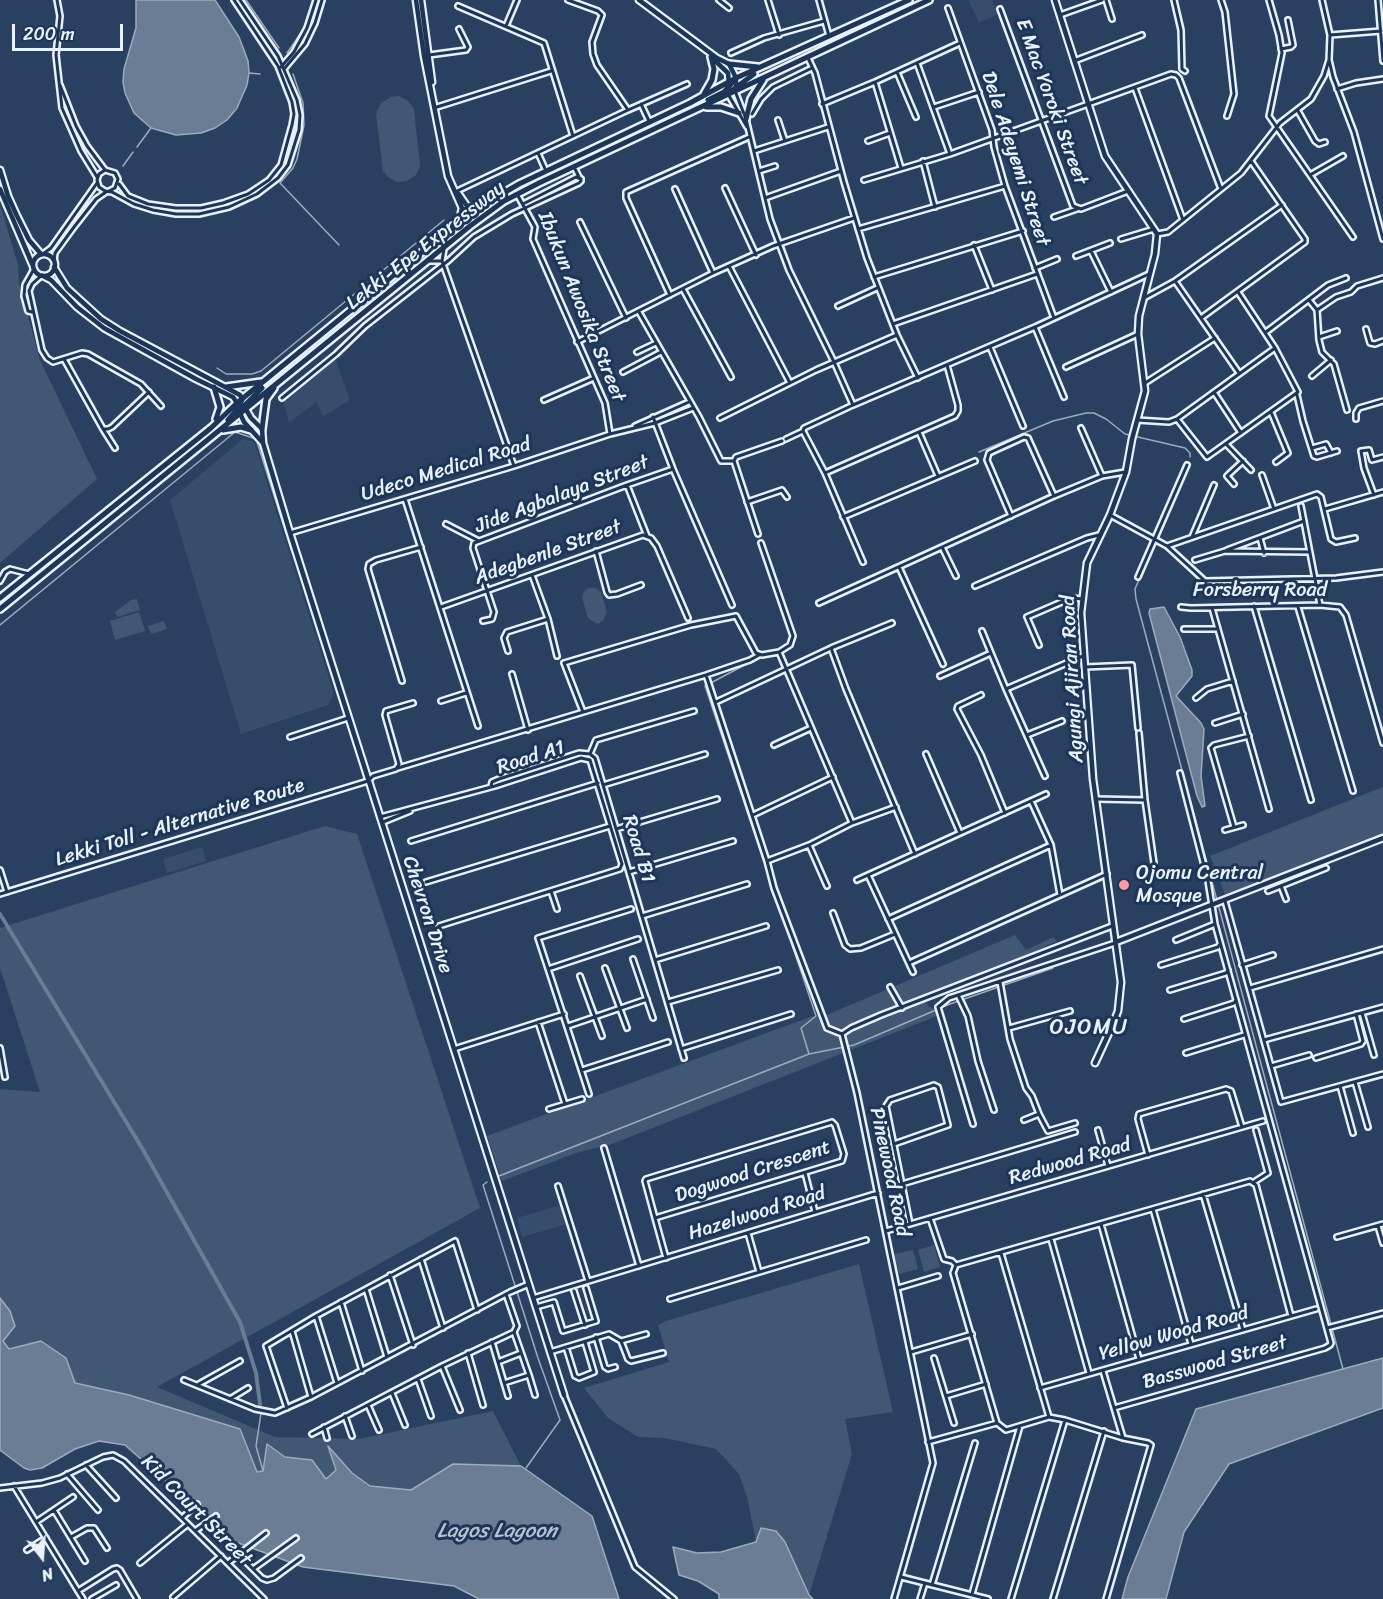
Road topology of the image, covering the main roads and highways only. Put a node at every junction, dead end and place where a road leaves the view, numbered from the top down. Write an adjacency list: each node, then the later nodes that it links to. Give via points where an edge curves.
1 (909, 0): 3 (highway)
2 (929, 0): 7 (highway, Lekki-Epe Expressway)
3 (798, 52): 5 (highway); 9 (highway, via 749,76)
4 (711, 57): 10 (highway, via 714,69 710,85)
5 (776, 62): 6 (highway, via 762,67); 8 (highway)
6 (729, 64)
7 (767, 76): 9 (highway, Lekki-Epe Expressway); 13 (highway, via 751,99)
8 (728, 84): 10 (highway, Lekki-Epe Expressway); 14 (highway, via 724,92)
9 (736, 88): 11 (highway, Lekki-Epe Expressway)
10 (690, 103): 15 (highway, Lekki-Epe Expressway, via 477,208)
11 (696, 110): 12 (highway, via 713,106); 14 (highway, Lekki-Epe Expressway)
12 (739, 113)
13 (746, 119)
14 (649, 132): 17 (highway, Lekki-Epe Expressway, via 517,194)
15 (308, 346): 16 (highway, Lekki-Epe Expressway); 20 (highway, via 302,356)
16 (266, 380): 19 (highway); 20 (highway, Lekki-Epe Expressway)
17 (277, 382): 20 (highway, Lekki-Epe Expressway); 22 (highway, via 266,399)
18 (214, 387): 21 (highway, via 220,407)
19 (226, 387)
20 (241, 406): 21 (highway, Lekki-Epe Expressway); 24 (highway, Lekki-Epe Expressway); 25 (highway)
21 (211, 428): 26 (highway, Lekki-Epe Expressway)
22 (261, 429)
23 (251, 430): 24 (highway, via 234,427)
24 (218, 432): 25 (highway, Lekki-Epe Expressway)
25 (192, 453): 27 (highway, Lekki-Epe Expressway)
26 (0, 598)
27 (0, 609)

